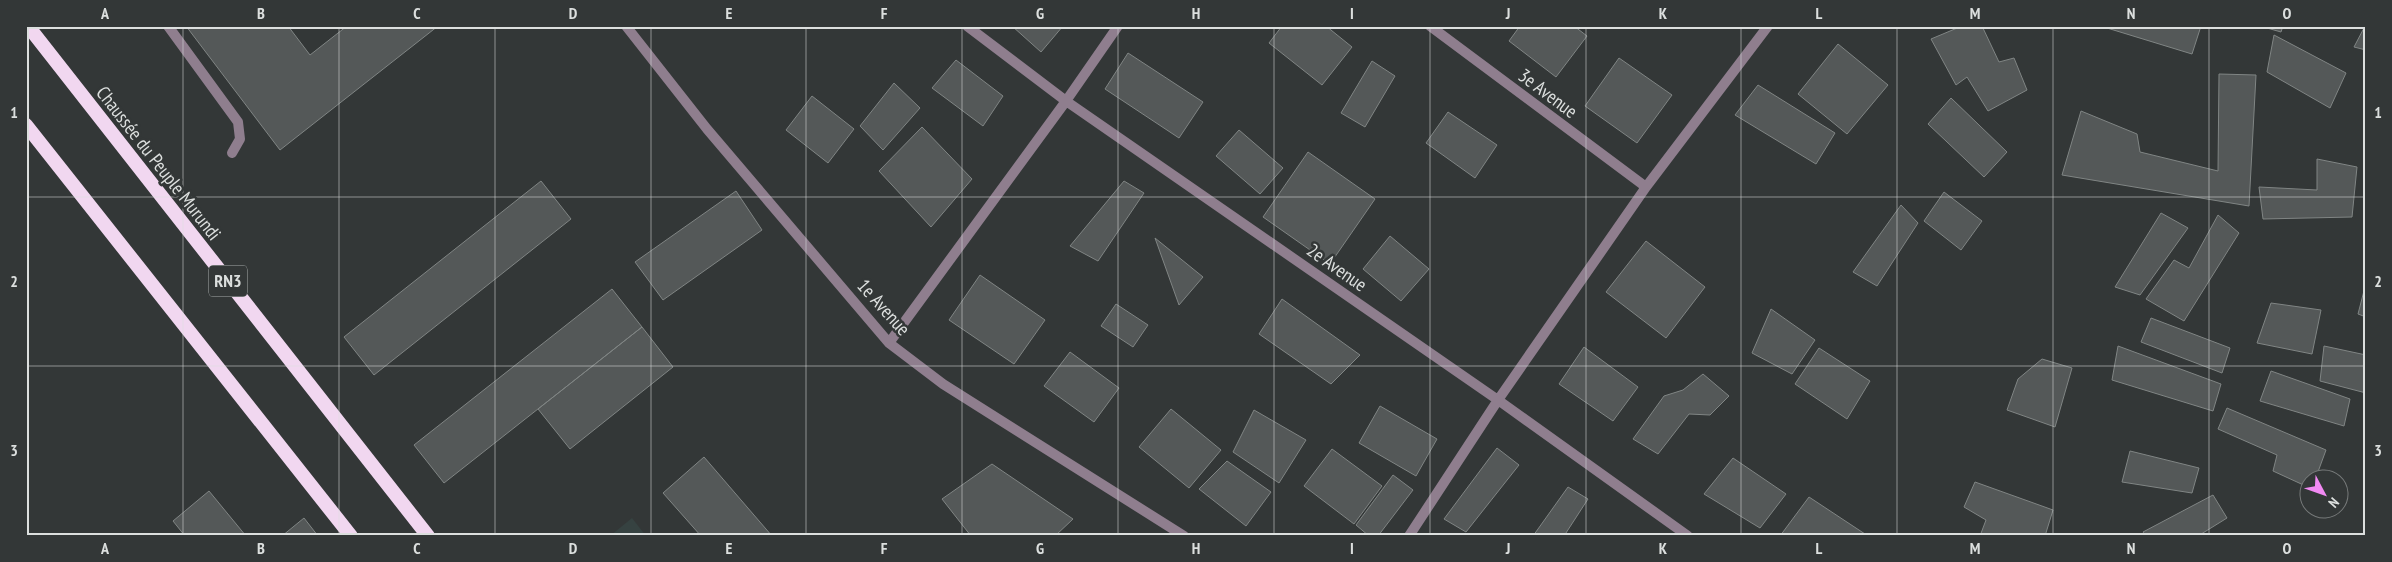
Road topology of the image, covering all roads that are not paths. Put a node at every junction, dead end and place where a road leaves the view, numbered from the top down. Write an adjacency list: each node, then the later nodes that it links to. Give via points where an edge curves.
1 (28, 26): 15 (highway, Chaussée du Peuple Murundi / RN3)
2 (168, 26): 10 (street, via 238,122 240,140)
3 (626, 26): 12 (street, 1e Avenue, via 707,128)
4 (967, 26): 8 (street, 2e Avenue)
5 (1118, 26): 8 (street)
6 (1430, 26): 11 (street, 3e Avenue)
7 (1768, 26): 11 (street)
8 (1066, 100): 12 (street); 13 (street, 2e Avenue)
9 (26, 125): 14 (highway)
10 (232, 153)
11 (1646, 187): 13 (street)
12 (889, 343): 16 (street, 1e Avenue, via 943,384)
13 (1498, 400): 17 (street); 18 (street, 2e Avenue)
14 (351, 536)
15 (428, 536)
16 (1184, 536)
17 (1409, 536)
18 (1688, 536)

